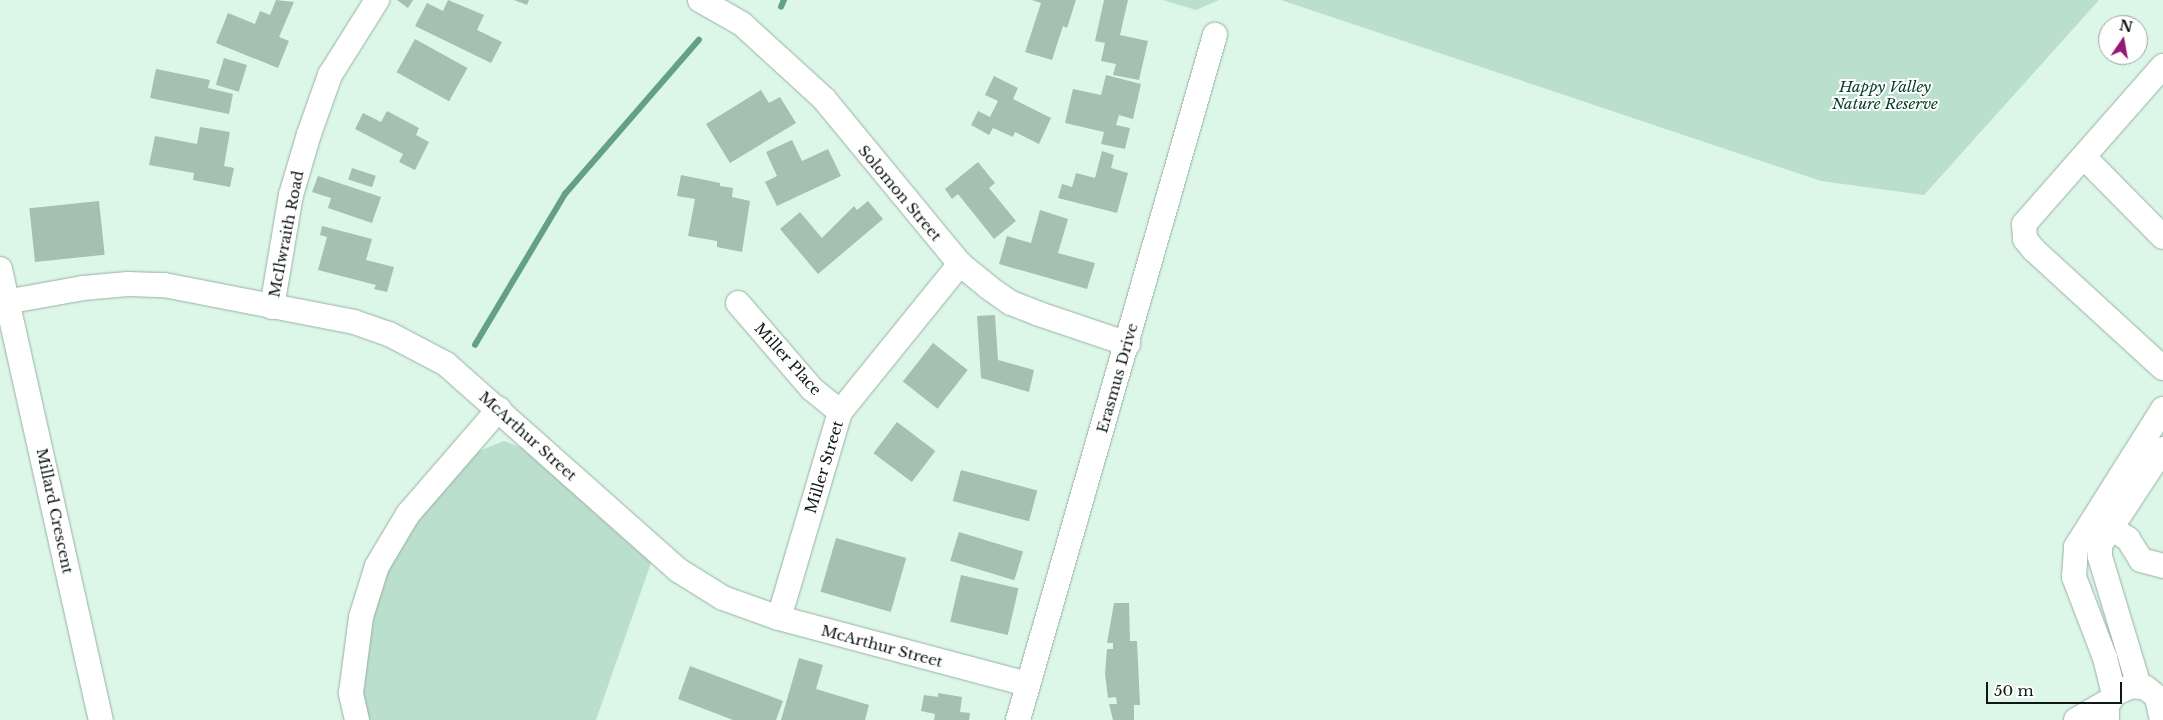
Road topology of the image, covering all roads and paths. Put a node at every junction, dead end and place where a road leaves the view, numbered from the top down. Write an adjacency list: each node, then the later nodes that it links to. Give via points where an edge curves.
1 (377, 0): 11 (street, McIlwraith Road, via 330,75 309,134 291,195)
2 (700, 0): 7 (street, Solomon Street, via 742,24 824,99)
3 (1215, 35): 12 (street, Erasmus Drive)
4 (2159, 78): 5 (street)
5 (2084, 157): 6 (street); 13 (street, via 2024,224 2025,239)
6 (2163, 236)
7 (960, 264): 12 (street, Solomon Street, via 1010,302); 16 (street, Miller Street)
8 (0, 270): 9 (street, Millard Crescent)
9 (4, 302): 11 (street, McArthur Street, via 128,284 164,285); 24 (street, Millard Crescent)
10 (738, 303): 16 (street, Miller Place, via 812,389)
11 (272, 307): 14 (street, McArthur Street, via 354,322 389,334 446,364)
12 (1128, 344): 21 (street, Erasmus Drive)
13 (2163, 368)
14 (499, 409): 20 (street, McArthur Street, via 678,570 723,598); 25 (street, via 408,514 377,566 361,617 351,693)
15 (2163, 409): 18 (street)
16 (840, 412): 20 (street, Miller Street)
17 (2163, 449): 18 (street)
18 (2102, 522): 19 (street, via 2128,539 2141,560); 22 (street, via 2100,557); 23 (street, via 2076,547 2074,577 2105,658)
19 (2163, 566)
20 (779, 618): 21 (street, McArthur Street)
21 (1027, 684): 26 (street, Erasmus Drive)
22 (2149, 686): 23 (street, via 2125,687); 28 (street, via 2161,704)
23 (2110, 705): 27 (street)
24 (101, 720)
25 (357, 720)
26 (1018, 720)
27 (2076, 720)
28 (2162, 720)

